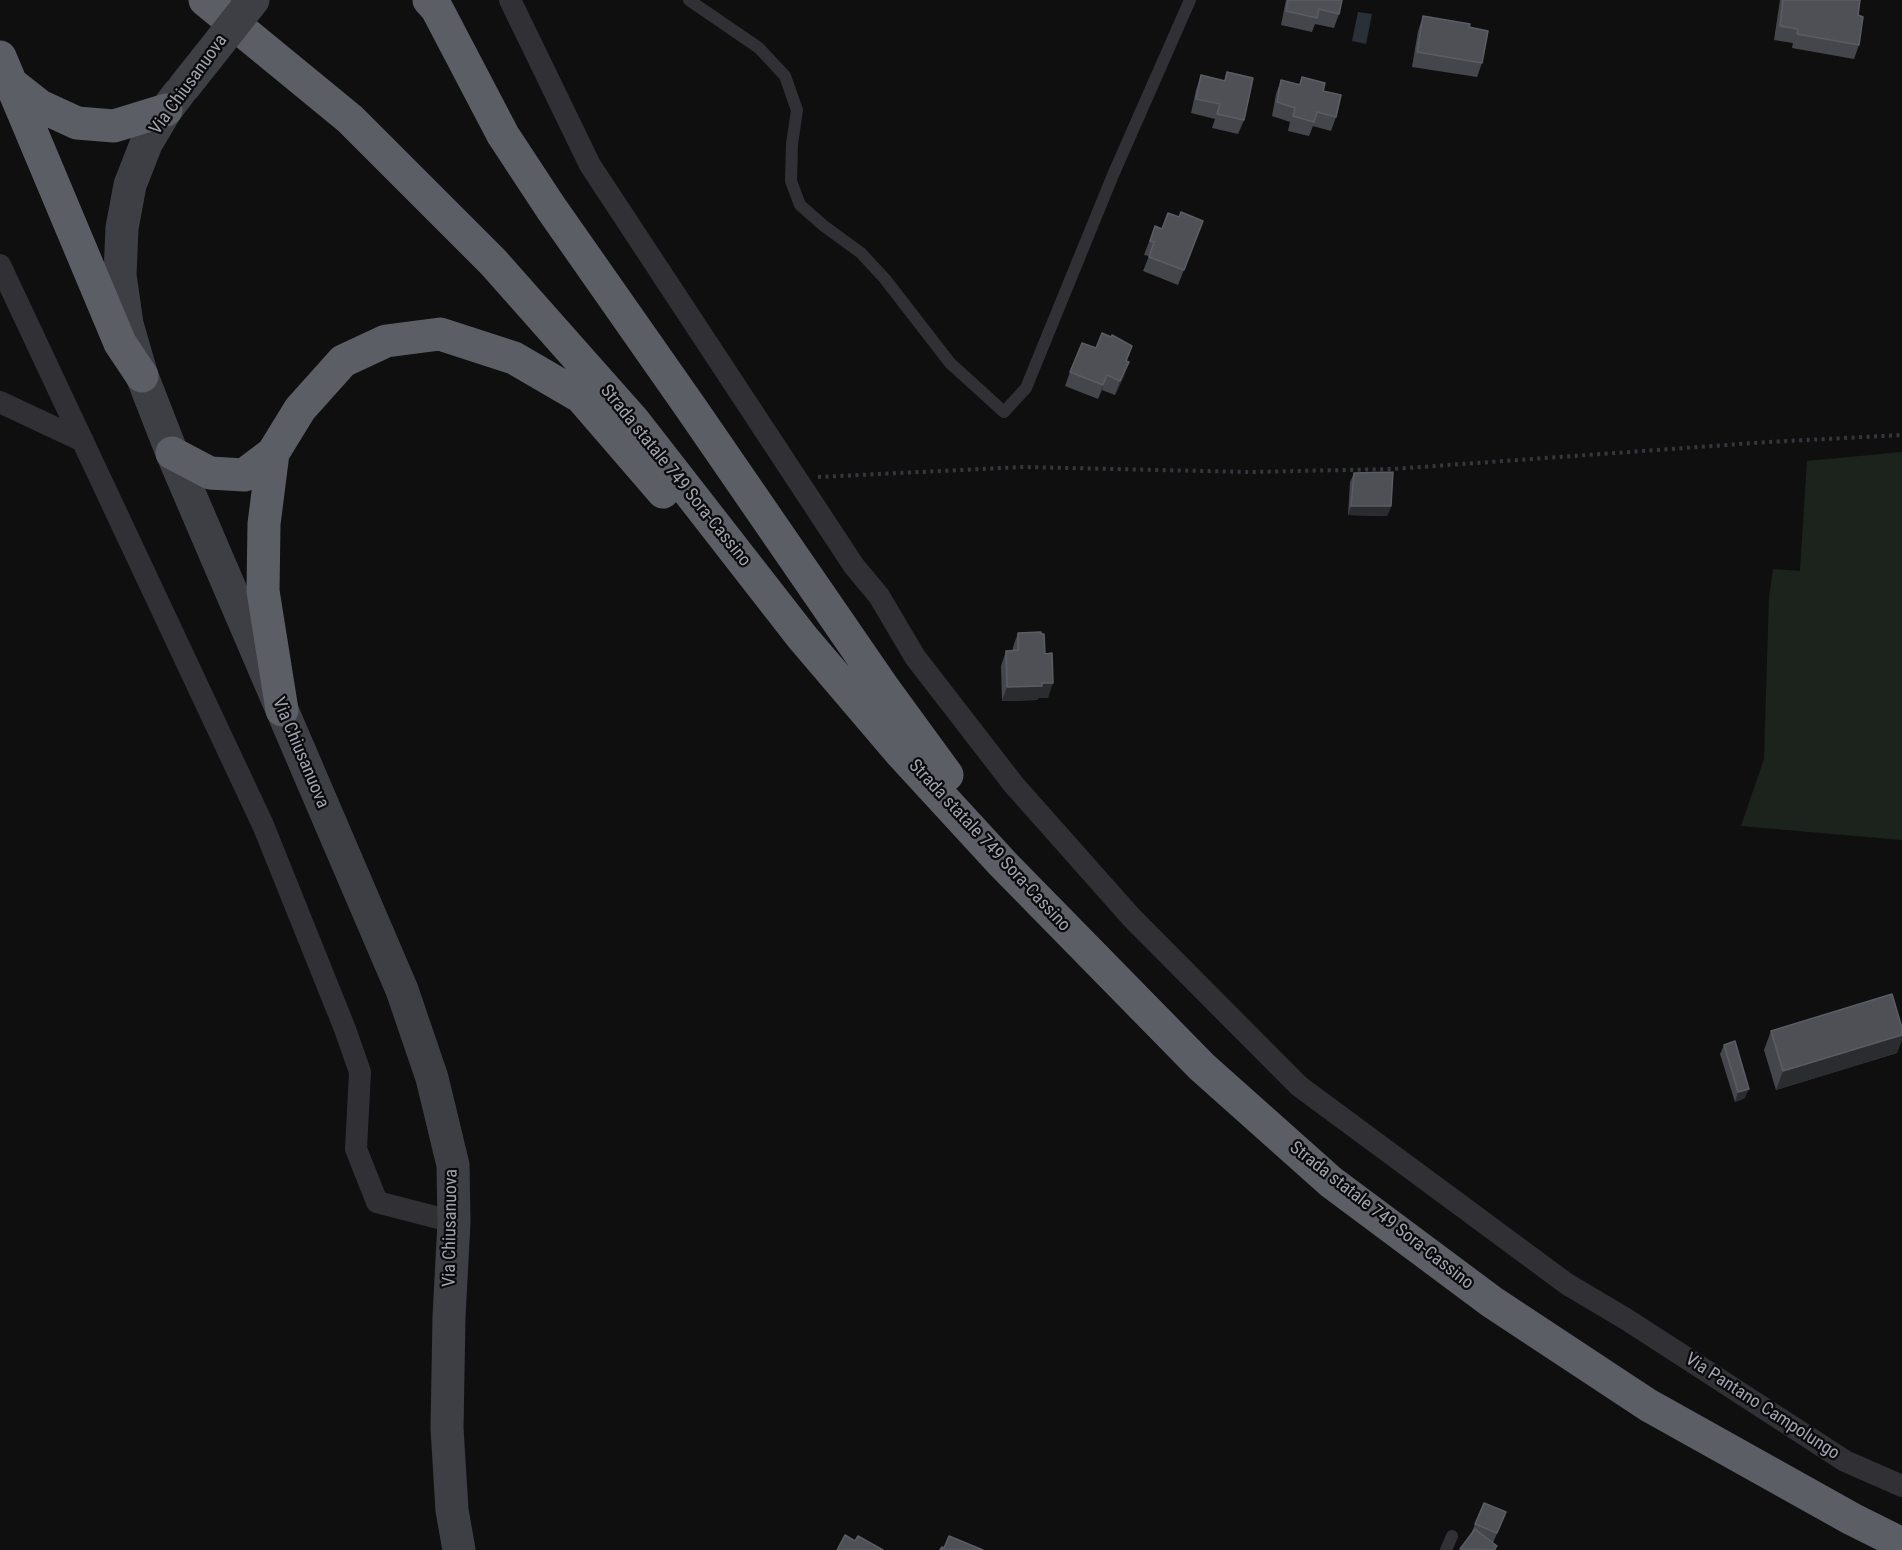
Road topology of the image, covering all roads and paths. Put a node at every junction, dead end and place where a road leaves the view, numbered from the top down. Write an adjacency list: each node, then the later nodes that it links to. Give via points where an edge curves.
1 (204, 0): 18 (highway, Strada statale 749 Sora-Cassino, via 350,119 493,262 633,420 802,637)
2 (254, 0): 8 (street, Via Chiusanuova, bridge)
3 (510, 0): 16 (street, Via Pantano Campolungo, via 590,165)
4 (689, 0): 5 (lane, via 759,48 785,76 797,111 791,181 800,205 861,253 950,363 1004,412 1026,388)
5 (1190, 0)
6 (434, 3): 19 (highway, via 503,135 558,217 885,690 939,765 1053,895)
7 (6, 71): 8 (highway, via 40,106 77,123 114,126); 10 (highway, via 120,343)
8 (175, 99): 10 (street, Via Chiusanuova, via 146,144 130,185 122,228 120,275 125,314)
9 (0, 265): 13 (street)
10 (142, 376): 14 (street, Via Chiusanuova)
11 (0, 402): 13 (street)
12 (1902, 435): 16 (path, via 1393,469 1250,472 1023,467)
13 (83, 441): 20 (street, via 260,816 345,1029 360,1072 356,1149 377,1202)
14 (171, 453): 15 (highway, via 210,473 244,475); 17 (street, Via Chiusanuova)
15 (273, 453): 17 (highway, via 264,524 263,591); 18 (highway, via 300,409 343,362 386,341 440,334 514,358 581,397 836,696)
16 (796, 477): 21 (street, Via Pantano Campolungo, via 854,566 879,596 915,657 1014,785 1140,927 1299,1086 1567,1284 1845,1461)
17 (282, 710): 20 (street, Via Chiusanuova, via 402,990 432,1078 453,1165)
18 (900, 752): 19 (highway, Strada statale 749 Sora-Cassino)
19 (1079, 942): 23 (highway, Strada statale 749 Sora-Cassino, via 1202,1067 1331,1182 1492,1302 1648,1405)
20 (454, 1222): 24 (street, Via Chiusanuova, via 447,1428 452,1510)
21 (1902, 1486)
22 (1452, 1536): 25 (lane)
23 (1902, 1544)
24 (459, 1550)
25 (1446, 1550)

